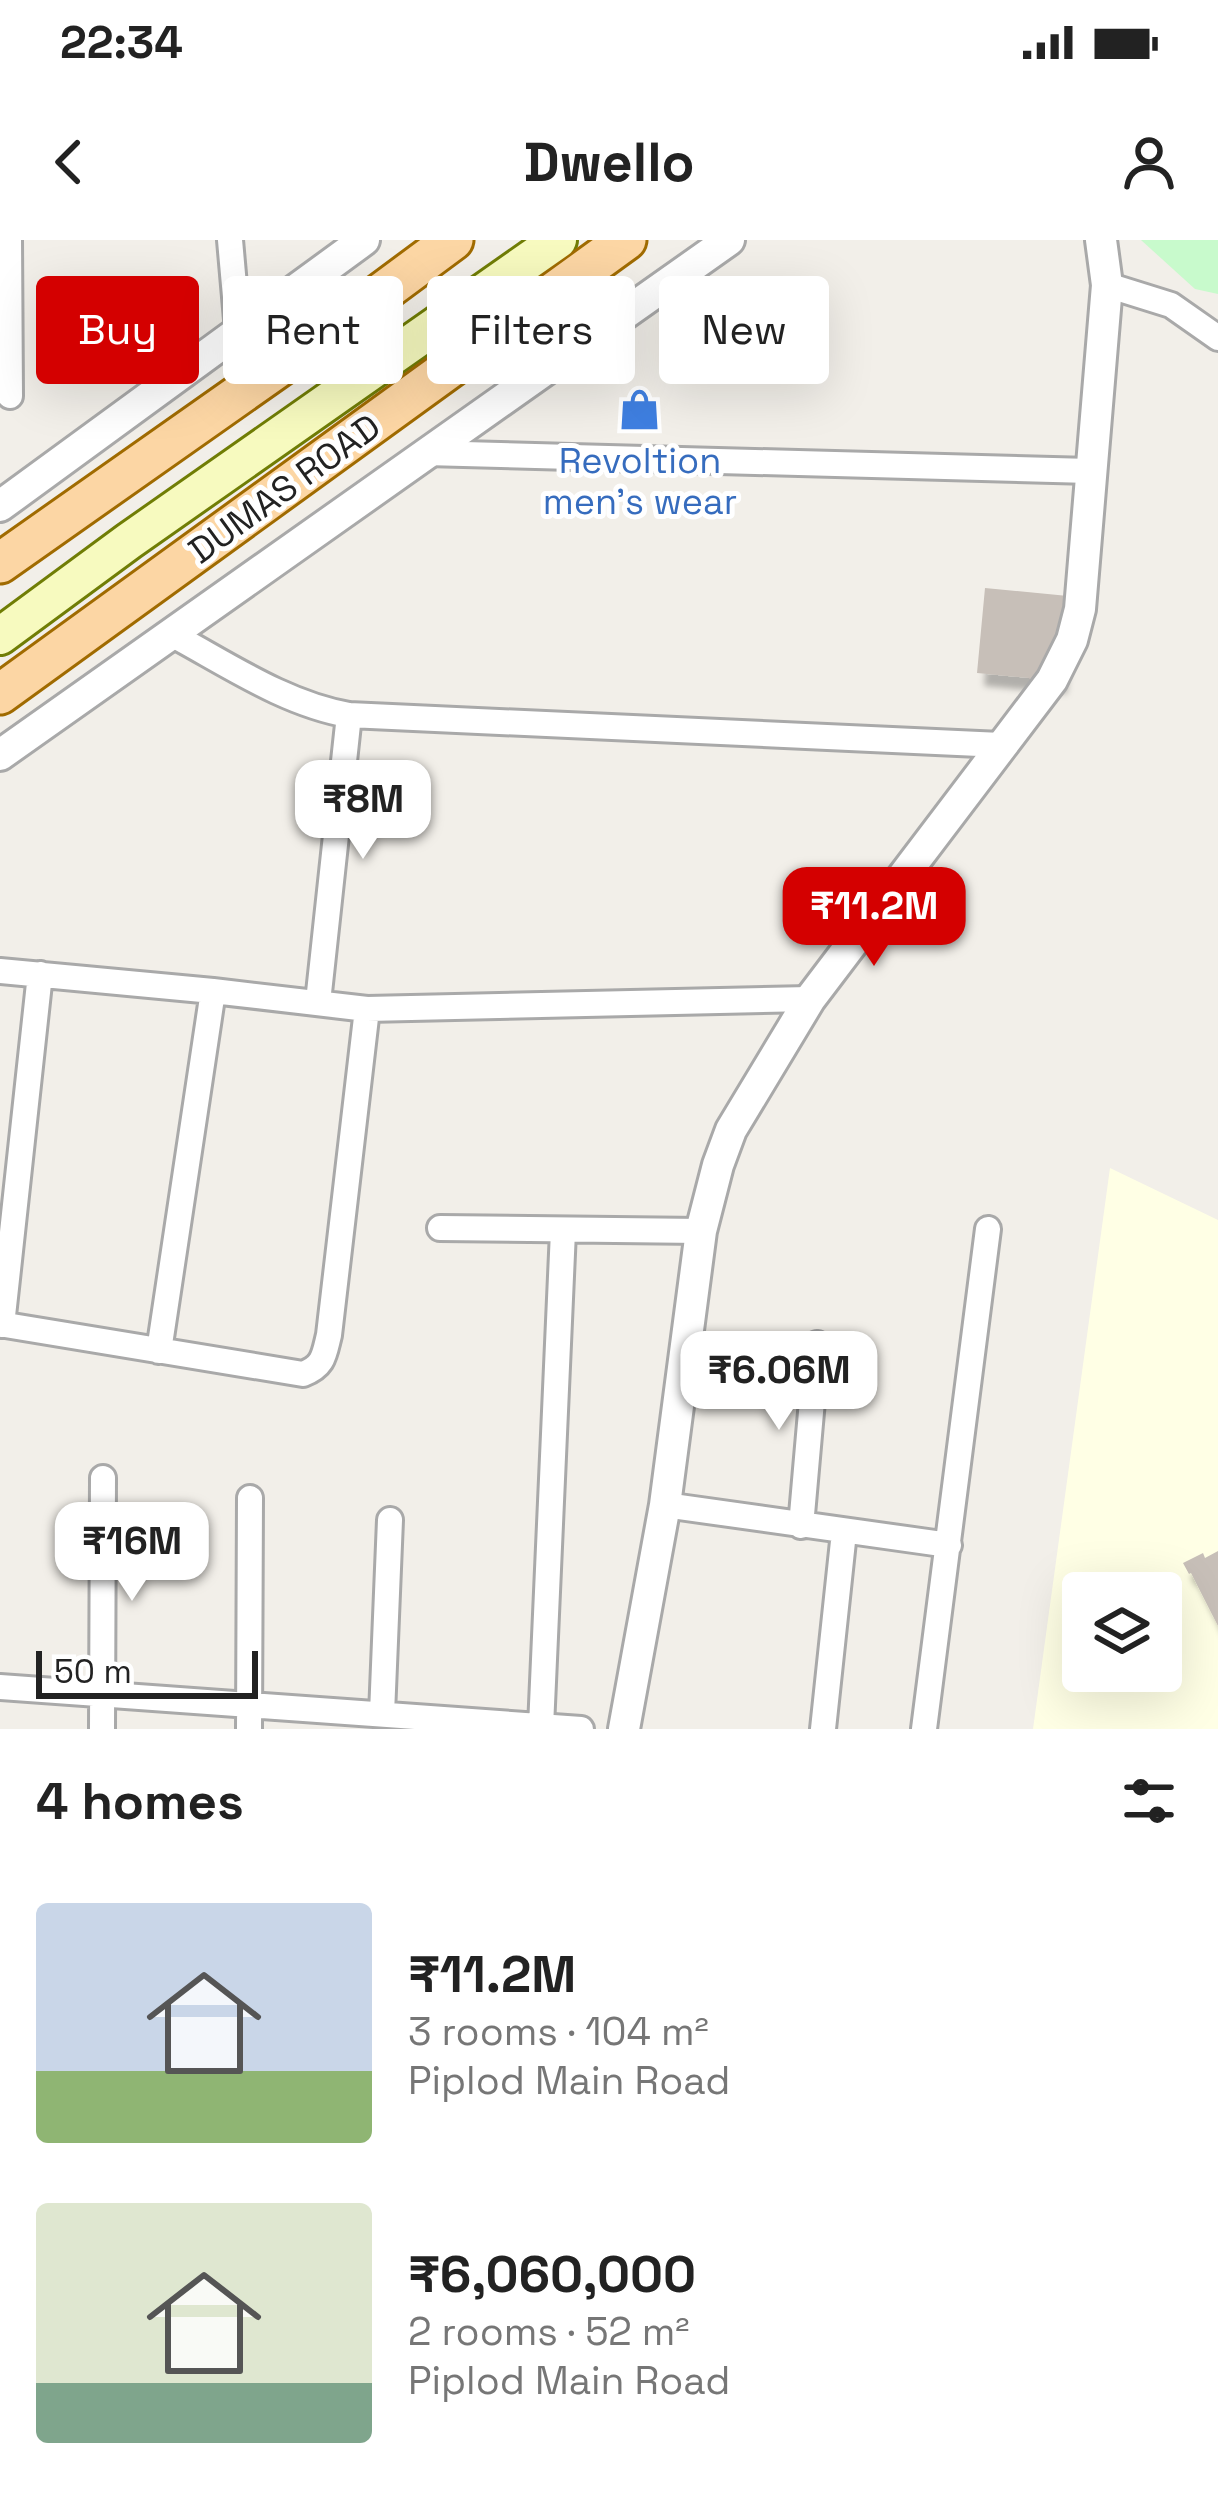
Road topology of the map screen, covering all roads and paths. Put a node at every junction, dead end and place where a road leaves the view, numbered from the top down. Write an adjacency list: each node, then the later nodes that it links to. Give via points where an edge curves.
1 (9, 240): 15 (street)
2 (230, 240): 10 (street)
3 (364, 240): 11 (street)
4 (452, 240): 19 (main road)
5 (515, 240): 20 (main road)
6 (558, 240): 22 (main road)
7 (626, 240): 23 (main road, DUMAS ROAD)
8 (729, 240): 16 (street)
9 (1101, 240): 12 (street)
10 (233, 276)
11 (314, 276)
12 (1107, 285): 13 (street, via 1171,304); 17 (street)
13 (1218, 338)
14 (223, 342): 18 (street)
15 (10, 396)
16 (426, 453): 17 (street); 21 (street)
17 (1090, 470): 25 (street, via 1072,640)
18 (0, 506)
19 (0, 563)
20 (0, 615)
21 (171, 634): 24 (street, via 298,701); 26 (street)
22 (0, 636)
23 (0, 694)
24 (349, 715): 25 (street); 31 (street)
25 (1001, 745): 30 (street)
26 (0, 755)
27 (0, 971): 28 (street)
28 (40, 974): 29 (street); 37 (street)
29 (213, 991): 31 (street); 39 (street)
30 (810, 999): 32 (street); 36 (street, via 731,1130)
31 (318, 1002): 32 (street)
32 (367, 1009): 39 (street, via 329,1335 316,1369)
33 (440, 1228): 35 (street)
34 (988, 1229): 46 (street)
35 (563, 1231): 36 (street); 52 (street)
36 (701, 1231): 42 (street)
37 (1, 1325): 39 (street)
38 (817, 1344): 44 (street)
39 (160, 1351)
40 (103, 1478): 48 (street)
41 (250, 1498): 50 (street)
42 (665, 1504): 44 (street); 55 (street)
43 (390, 1520): 49 (street)
44 (801, 1526): 45 (street)
45 (844, 1532): 46 (street); 56 (street)
46 (949, 1545): 57 (street)
47 (0, 1687): 48 (street)
48 (102, 1694): 50 (street); 53 (street)
49 (382, 1714): 50 (street); 51 (street)
50 (249, 1716)
51 (420, 1723): 52 (street)
52 (541, 1727): 54 (street)
53 (102, 1729)
54 (581, 1729)
55 (624, 1729)
56 (823, 1729)
57 (924, 1729)

